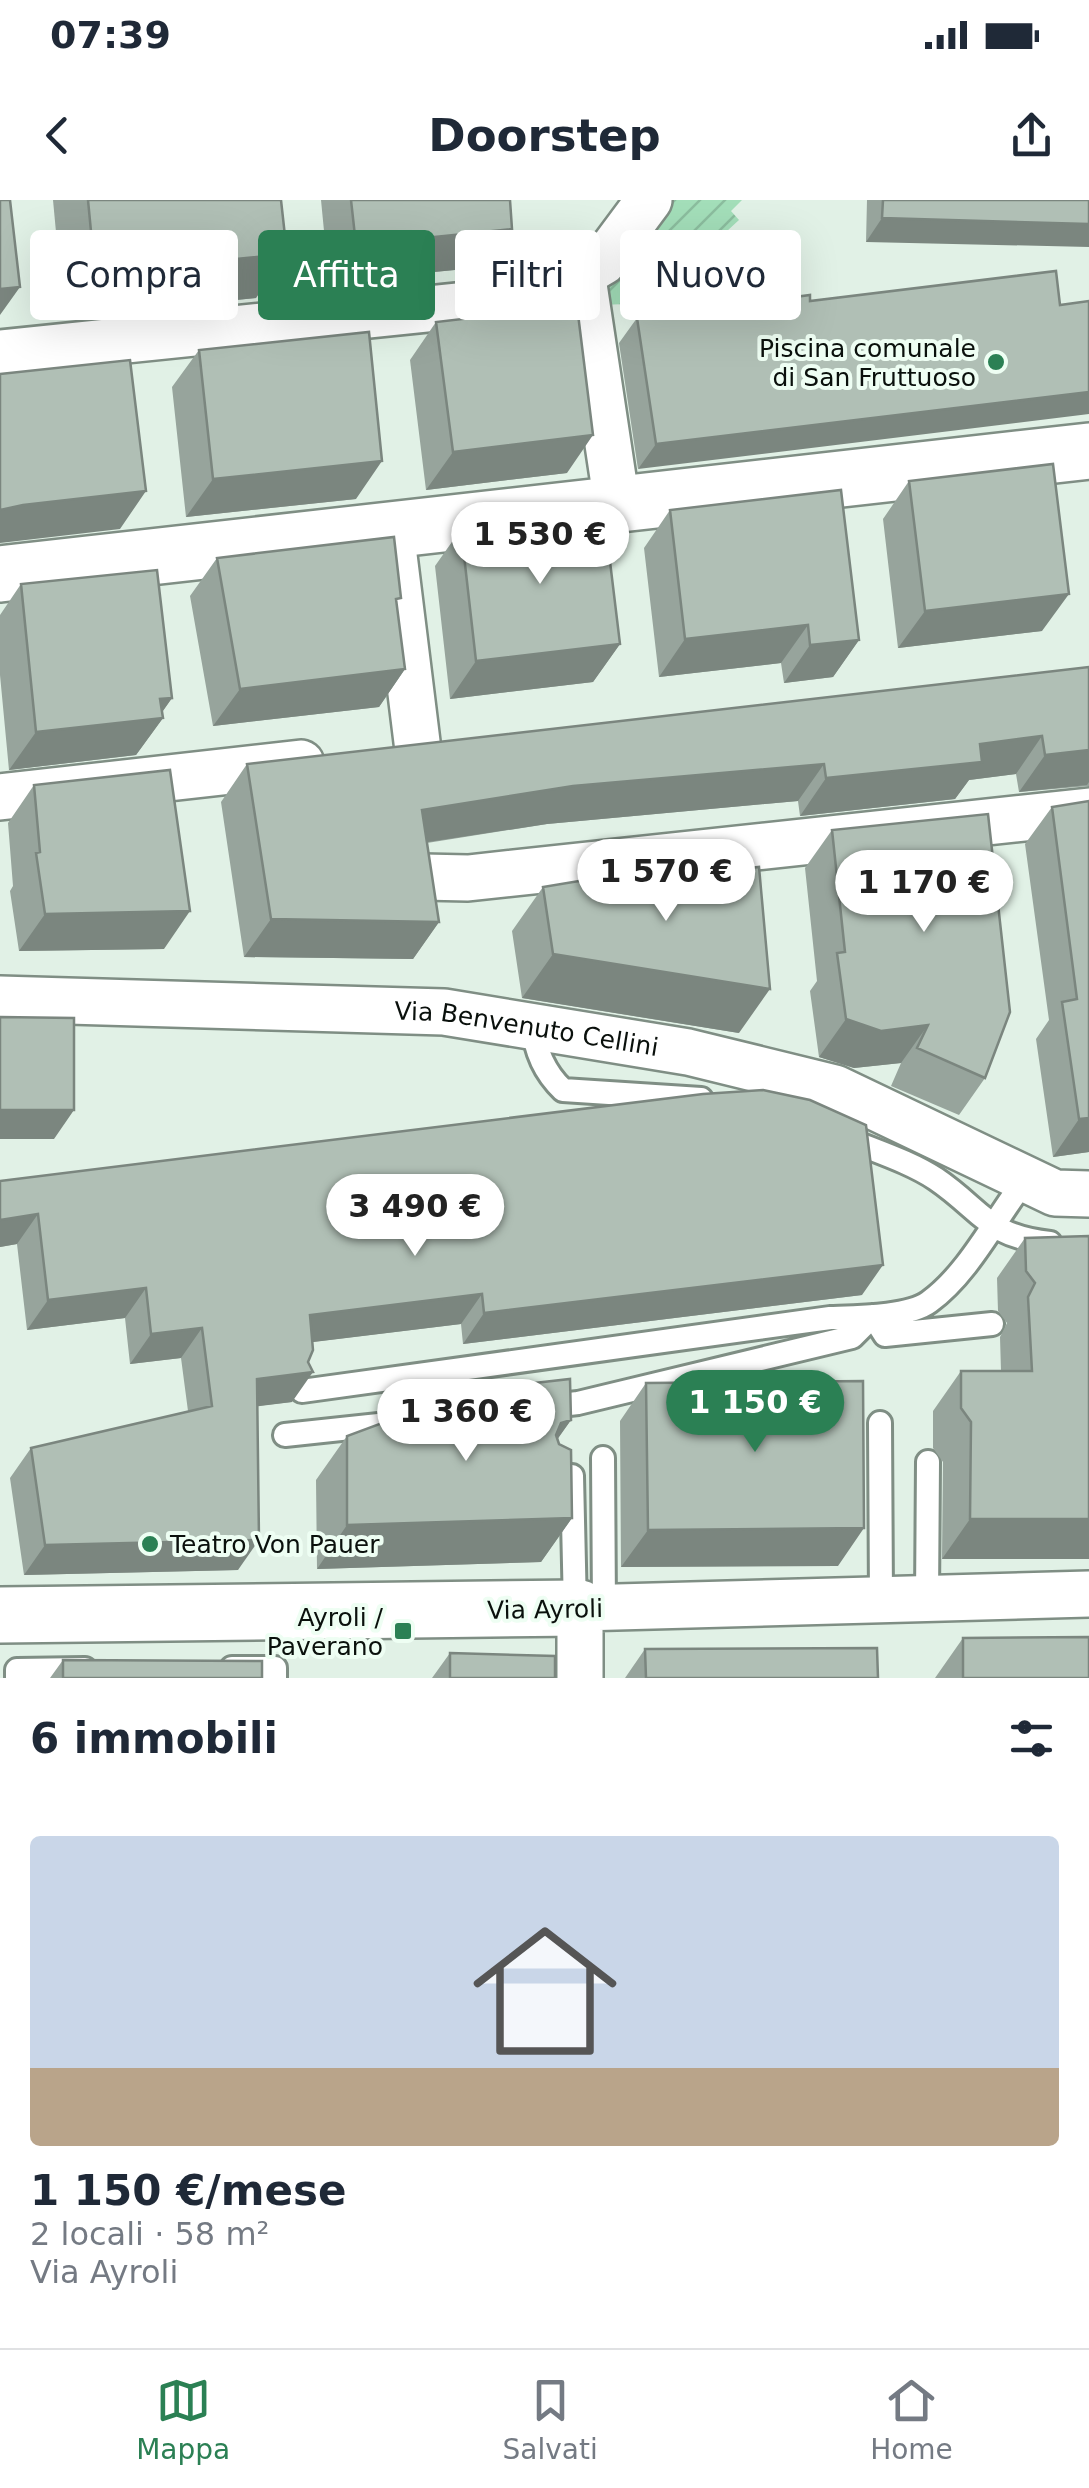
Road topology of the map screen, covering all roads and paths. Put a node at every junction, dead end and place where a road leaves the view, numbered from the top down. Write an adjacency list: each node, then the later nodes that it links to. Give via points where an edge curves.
1 (649, 200): 2 (street)
2 (600, 264)
3 (455, 309): 5 (street)
4 (589, 320): 7 (street)
5 (0, 353)
6 (1089, 450): 7 (street)
7 (617, 504): 8 (street)
8 (391, 530): 9 (street); 10 (street, via 402,752)
9 (0, 574)
10 (0, 797)
11 (1089, 811): 12 (street)
12 (564, 868): 13 (street); 14 (street, via 573,891 588,900)
13 (423, 876)
14 (738, 883)
15 (0, 999): 16 (street, Via Benvenuto Cellini, via 444,1012)
16 (532, 1025): 17 (lane, via 549,1077 563,1090); 19 (street, Via Benvenuto Cellini, via 688,1052 834,1088)
17 (730, 1102)
18 (812, 1124): 21 (lane, via 935,1178)
19 (1024, 1180): 20 (street, Via Benvenuto Cellini, via 1055,1193); 21 (lane)
20 (1089, 1194)
21 (992, 1228): 22 (lane); 23 (lane, via 927,1304)
22 (1059, 1244)
23 (873, 1316): 24 (lane, via 885,1335); 25 (lane); 27 (lane, via 852,1337 578,1403)
24 (992, 1324)
25 (302, 1391)
26 (880, 1423): 33 (lane)
27 (284, 1434)
28 (603, 1458): 34 (lane)
29 (928, 1462): 32 (lane)
30 (540, 1479): 34 (lane, via 572,1476)
31 (1089, 1594): 32 (street, Via Ayroli)
32 (927, 1598): 33 (street, Via Ayroli)
33 (882, 1600): 34 (street, Via Ayroli)
34 (586, 1608): 35 (street, Via Ayroli); 40 (street)
35 (0, 1615)
36 (215, 1668): 39 (lane, via 275,1668)
37 (116, 1669): 38 (lane, via 17,1670)
38 (17, 1678)
39 (275, 1678)
40 (580, 1678)

